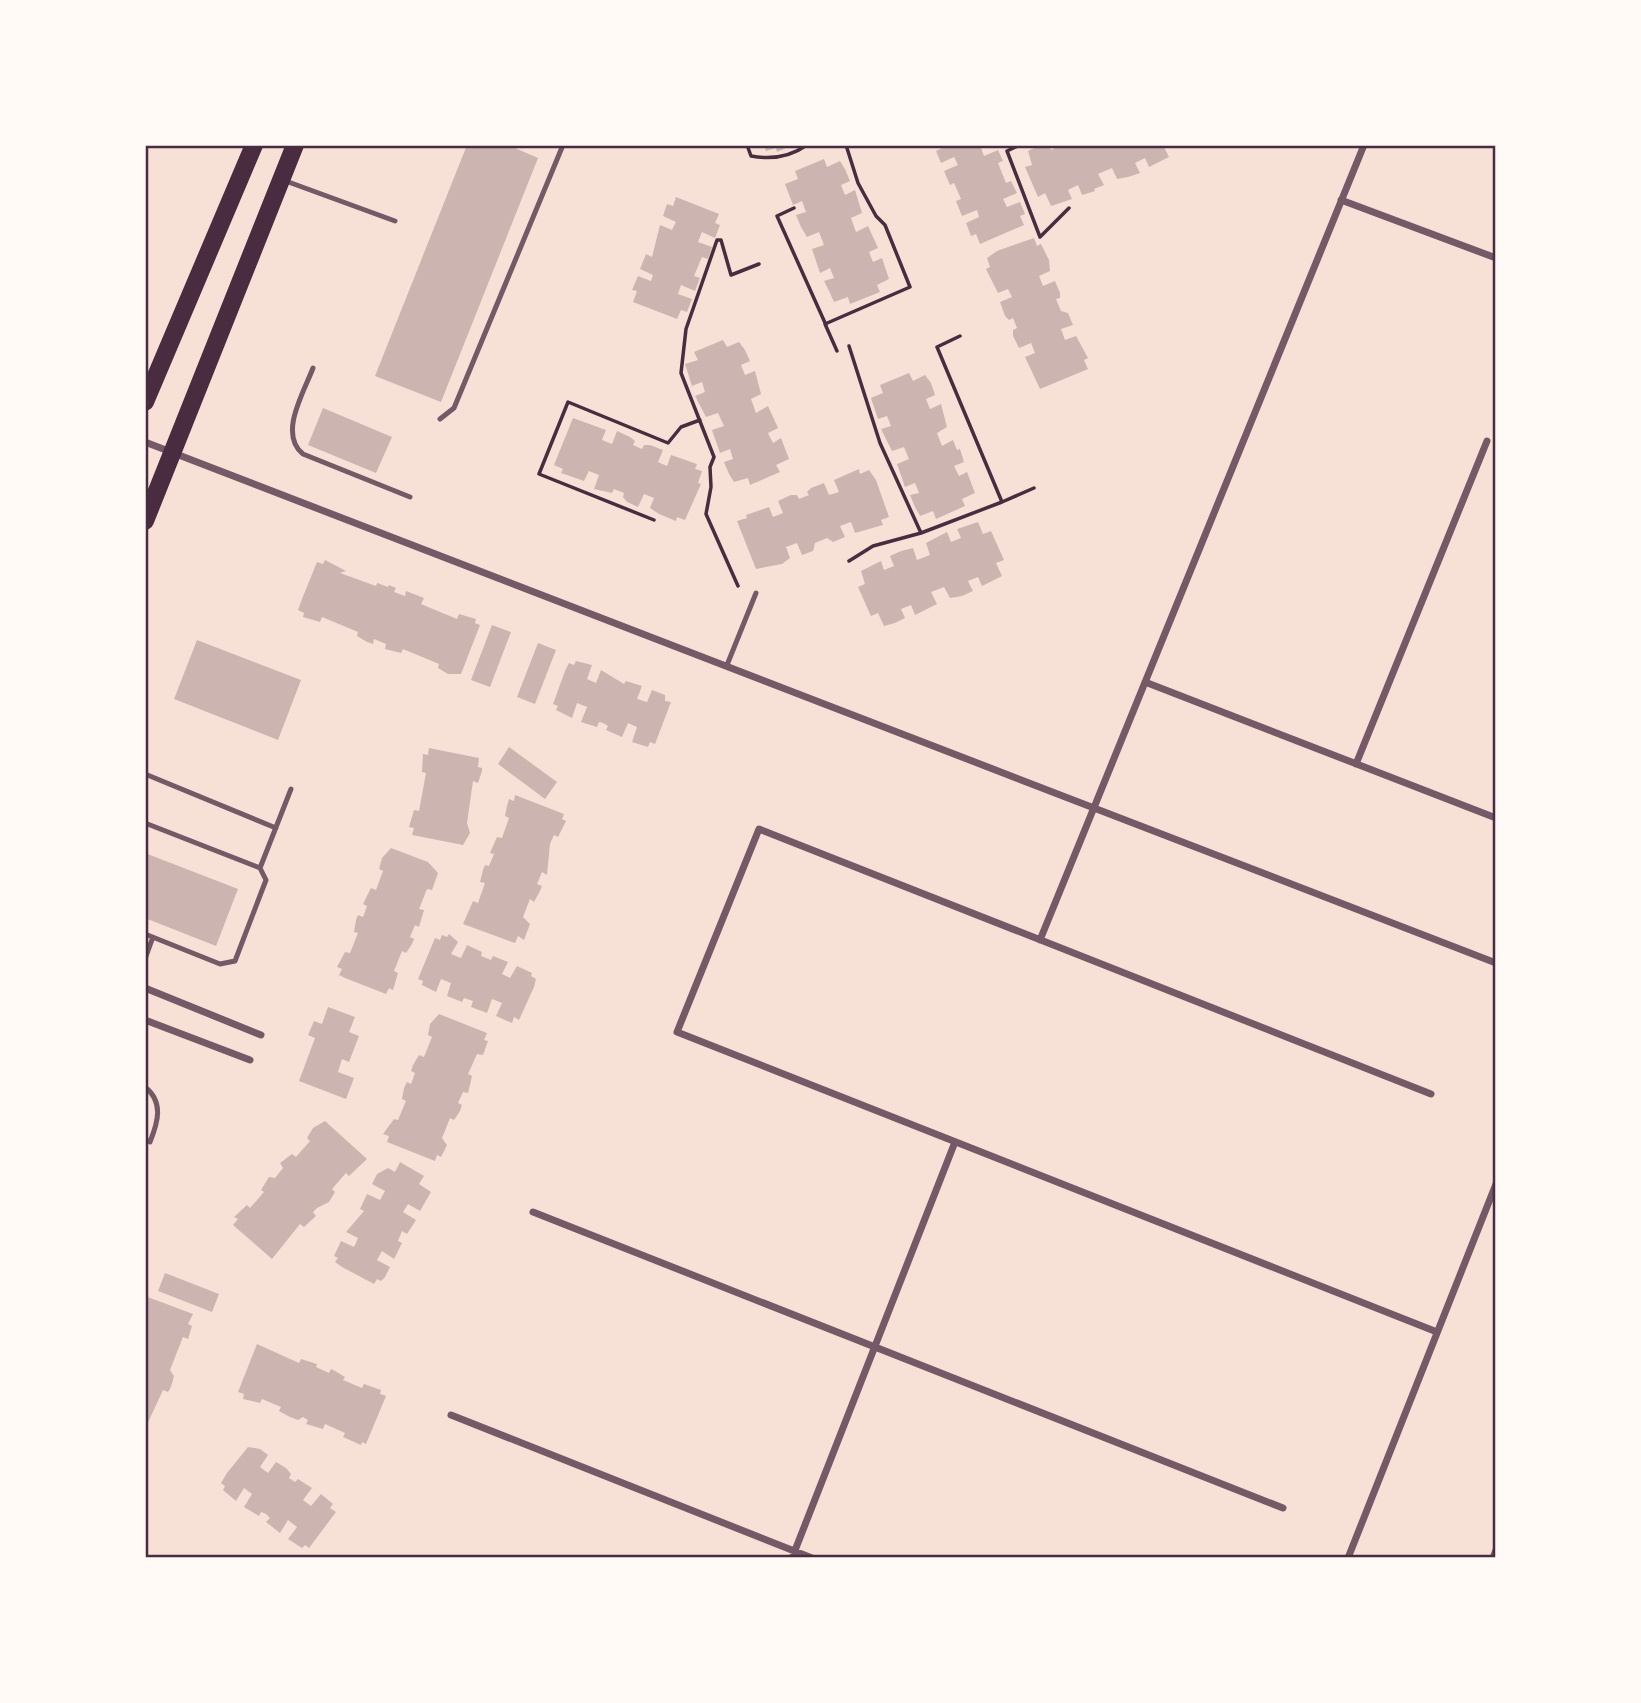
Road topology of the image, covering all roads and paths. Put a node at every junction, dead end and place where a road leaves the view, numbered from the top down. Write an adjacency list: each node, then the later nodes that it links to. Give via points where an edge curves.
1 (254, 145): 24 (main road)
2 (281, 145): 12 (main road)
3 (295, 145): 12 (main road)
4 (563, 145): 25 (lane, via 454,408)
5 (747, 145): 6 (path, via 751,156 765,158)
6 (807, 145)
7 (846, 145): 19 (path, via 858,183 886,225 910,287 825,324)
8 (1003, 145): 11 (path)
9 (1020, 145): 11 (path)
10 (1364, 145): 13 (street)
11 (1007, 152): 15 (path, via 1040,237)
12 (281, 180): 16 (lane); 29 (main road)
13 (1341, 200): 17 (street); 40 (street)
14 (794, 208): 19 (path, via 777,216)
15 (1069, 208)
16 (395, 220)
17 (1496, 258)
18 (759, 264): 26 (path, via 731,275 721,240 717,240 695,297 681,373)
19 (827, 327): 22 (path)
20 (960, 336): 32 (path, via 937,347)
21 (849, 346): 35 (path, via 880,443)
22 (837, 351)
23 (313, 368): 31 (lane, via 293,423 295,448)
24 (145, 402)
25 (440, 419)
26 (700, 420): 33 (path, via 681,427 668,443 568,402 539,474); 37 (path, via 714,457 706,514)
27 (1488, 441): 41 (street)
28 (145, 442): 29 (street)
29 (172, 452): 34 (main road); 39 (street)
30 (1034, 488): 32 (path)
31 (410, 496)
32 (1002, 502): 35 (path)
33 (654, 520)
34 (145, 521)
35 (921, 533): 36 (path, via 873,546)
36 (849, 561)
37 (738, 586)
38 (756, 593): 39 (lane)
39 (727, 665): 44 (street)
40 (1145, 682): 41 (street); 44 (street)
41 (1356, 764): 45 (street)
42 (145, 774): 47 (lane)
43 (291, 789): 47 (lane)
44 (1094, 808): 51 (street); 53 (street)
45 (1496, 818)
46 (145, 822): 48 (lane)
47 (276, 828): 48 (lane)
48 (260, 868): 50 (lane, via 266,880 235,961 220,964)
49 (145, 934): 50 (lane)
50 (153, 937): 52 (lane)
51 (1040, 940): 59 (street); 61 (street, via 759,829 677,1032)
52 (145, 958)
53 (1496, 963)
54 (145, 988): 56 (street)
55 (145, 1020): 57 (street)
56 (261, 1035)
57 (250, 1060)
58 (145, 1087): 60 (lane, via 154,1094 159,1110 150,1142)
59 (1432, 1094)
60 (145, 1140)
61 (955, 1142): 64 (street); 65 (street)
62 (1496, 1184): 64 (street)
63 (533, 1212): 65 (street)
64 (1437, 1332): 71 (street)
65 (875, 1347): 67 (street); 69 (street)
66 (451, 1415): 69 (street)
67 (1283, 1508)
68 (1496, 1550): 72 (street)
69 (793, 1554): 70 (street)
70 (812, 1558)
71 (1348, 1558)
72 (1493, 1558)

